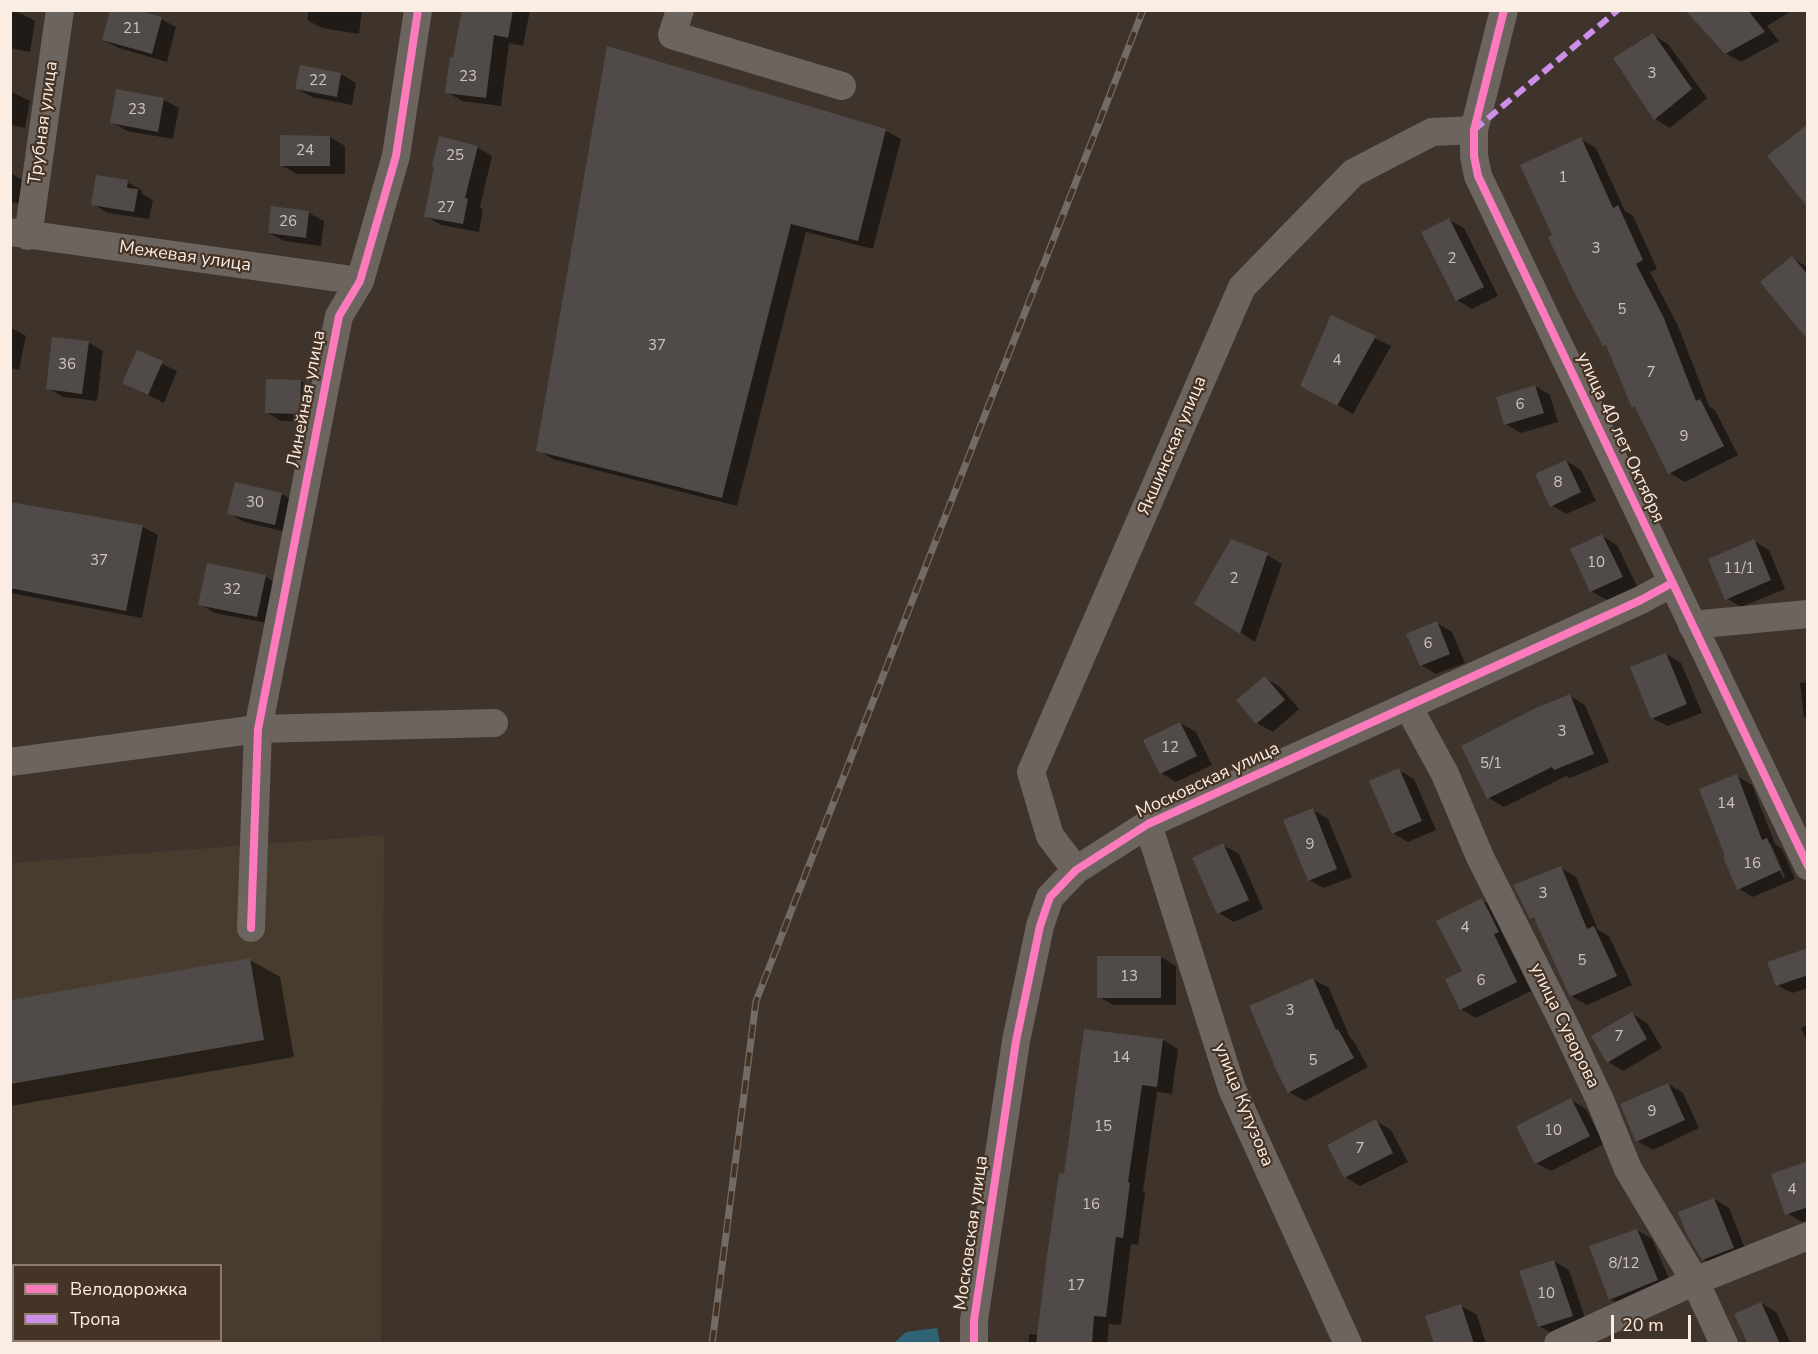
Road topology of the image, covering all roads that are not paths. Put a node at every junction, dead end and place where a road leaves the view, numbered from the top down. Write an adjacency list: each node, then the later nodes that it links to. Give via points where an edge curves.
1 (60, 10): 7 (street, Трубная улица)
2 (417, 10): 8 (street, Линейная улица, via 396,156)
3 (680, 10): 5 (street, via 672,35)
4 (1504, 10): 6 (street, улица 40 лет Октября)
5 (842, 86)
6 (1474, 130): 9 (street, улица 40 лет Октября, via 1478,176); 18 (street, Якшинская улица, via 1432,132 1353,173 1242,287 1031,772 1050,836)
7 (19, 234): 8 (street, Межевая улица)
8 (360, 281): 14 (street, Линейная улица, via 339,316)
9 (1672, 583): 11 (street, улица 40 лет Октября); 12 (street, Московская улица)
10 (1808, 614): 11 (street)
11 (1692, 625): 17 (street, улица 40 лет Октября)
12 (1408, 706): 16 (street, Московская улица); 21 (street, улица Суворова, via 1445,774 1480,857 1567,1030 1628,1169)
13 (495, 723): 14 (street)
14 (258, 729): 15 (street); 19 (street, Линейная улица)
15 (10, 762)
16 (1148, 824): 18 (street, Московская улица); 23 (street, улица Кутузова, via 1232,1089)
17 (1808, 866)
18 (1076, 870): 22 (street, Московская улица, via 1050,897 1040,926 1016,1041 974,1320)
19 (251, 928)
20 (1808, 1236): 21 (street)
21 (1695, 1281): 24 (street); 25 (street, улица Суворова)
22 (974, 1344)
23 (1348, 1344)
24 (1558, 1344)
25 (1724, 1344)

